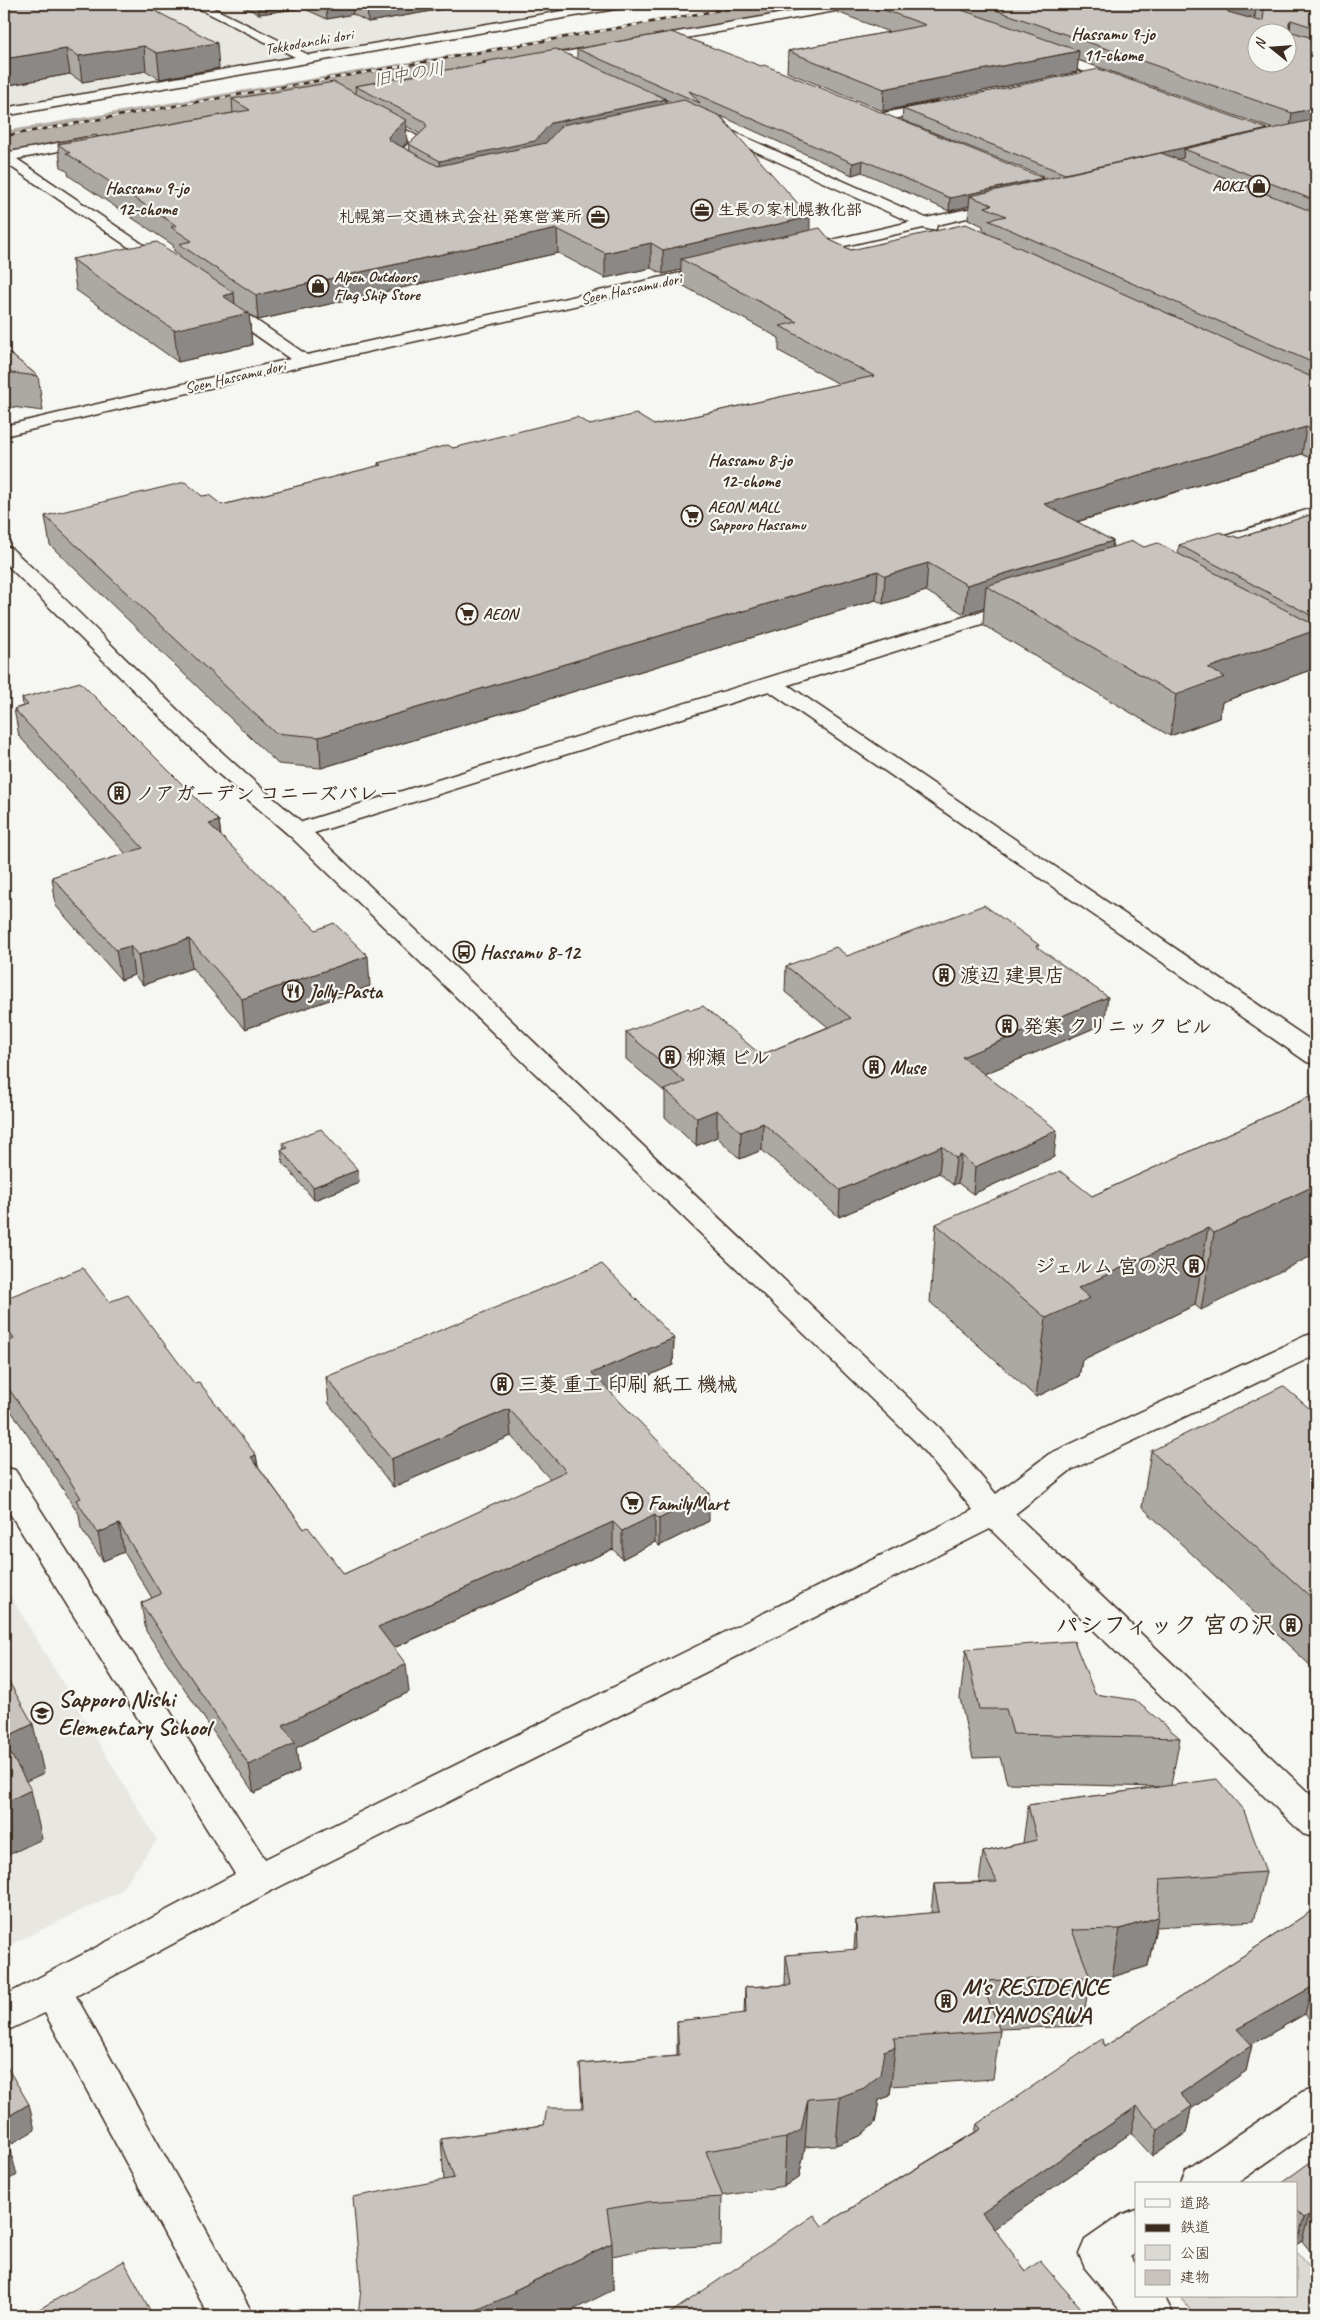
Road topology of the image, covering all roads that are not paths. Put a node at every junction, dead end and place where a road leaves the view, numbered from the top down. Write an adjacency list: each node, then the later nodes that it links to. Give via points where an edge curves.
1 (196, 4): 8 (street)
2 (620, 4): 8 (street, Tekkodanchi dori)
3 (852, 4): 4 (street)
4 (679, 35): 5 (street); 7 (street)
5 (706, 46)
6 (1033, 49): 11 (street)
7 (557, 57): 9 (street); 10 (street)
8 (308, 59): 16 (street, Tekkodanchi dori)
9 (519, 64)
10 (583, 69)
11 (1099, 72): 12 (street); 13 (street)
12 (1070, 79)
13 (1140, 87)
14 (952, 103): 18 (street, via 879,116)
15 (362, 110): 21 (street, via 419,141 398,161)
16 (4, 112)
17 (696, 119): 23 (street)
18 (902, 125)
19 (112, 137): 20 (street)
20 (4, 157): 27 (street)
21 (414, 170)
22 (1018, 202): 23 (street)
23 (924, 223): 24 (street); 25 (street)
24 (950, 235)
25 (785, 255)
26 (728, 267): 29 (street, Soen Hassamu dori)
27 (181, 277)
28 (205, 293): 29 (street)
29 (304, 360): 30 (street, Soen Hassamu dori)
30 (4, 431)
31 (1316, 513): 33 (street)
32 (4, 552): 36 (street, via 44,587 254,797)
33 (1183, 555)
34 (1042, 599): 35 (street)
35 (771, 683): 36 (street); 37 (street)
36 (298, 832): 40 (street, via 929,1436)
37 (1316, 1056)
38 (1316, 1343): 40 (street, via 1060,1462)
39 (4, 1478): 42 (street)
40 (994, 1513): 41 (street); 42 (street)
41 (1316, 1823)
42 (258, 1880): 43 (street)
43 (53, 1990): 44 (street); 50 (street)
44 (4, 2015)
45 (1316, 2105): 46 (street)
46 (1205, 2182)
47 (1135, 2230): 48 (street, via 1100,2254)
48 (1135, 2295)
49 (1138, 2298): 51 (street)
50 (232, 2316)
51 (1153, 2316)

